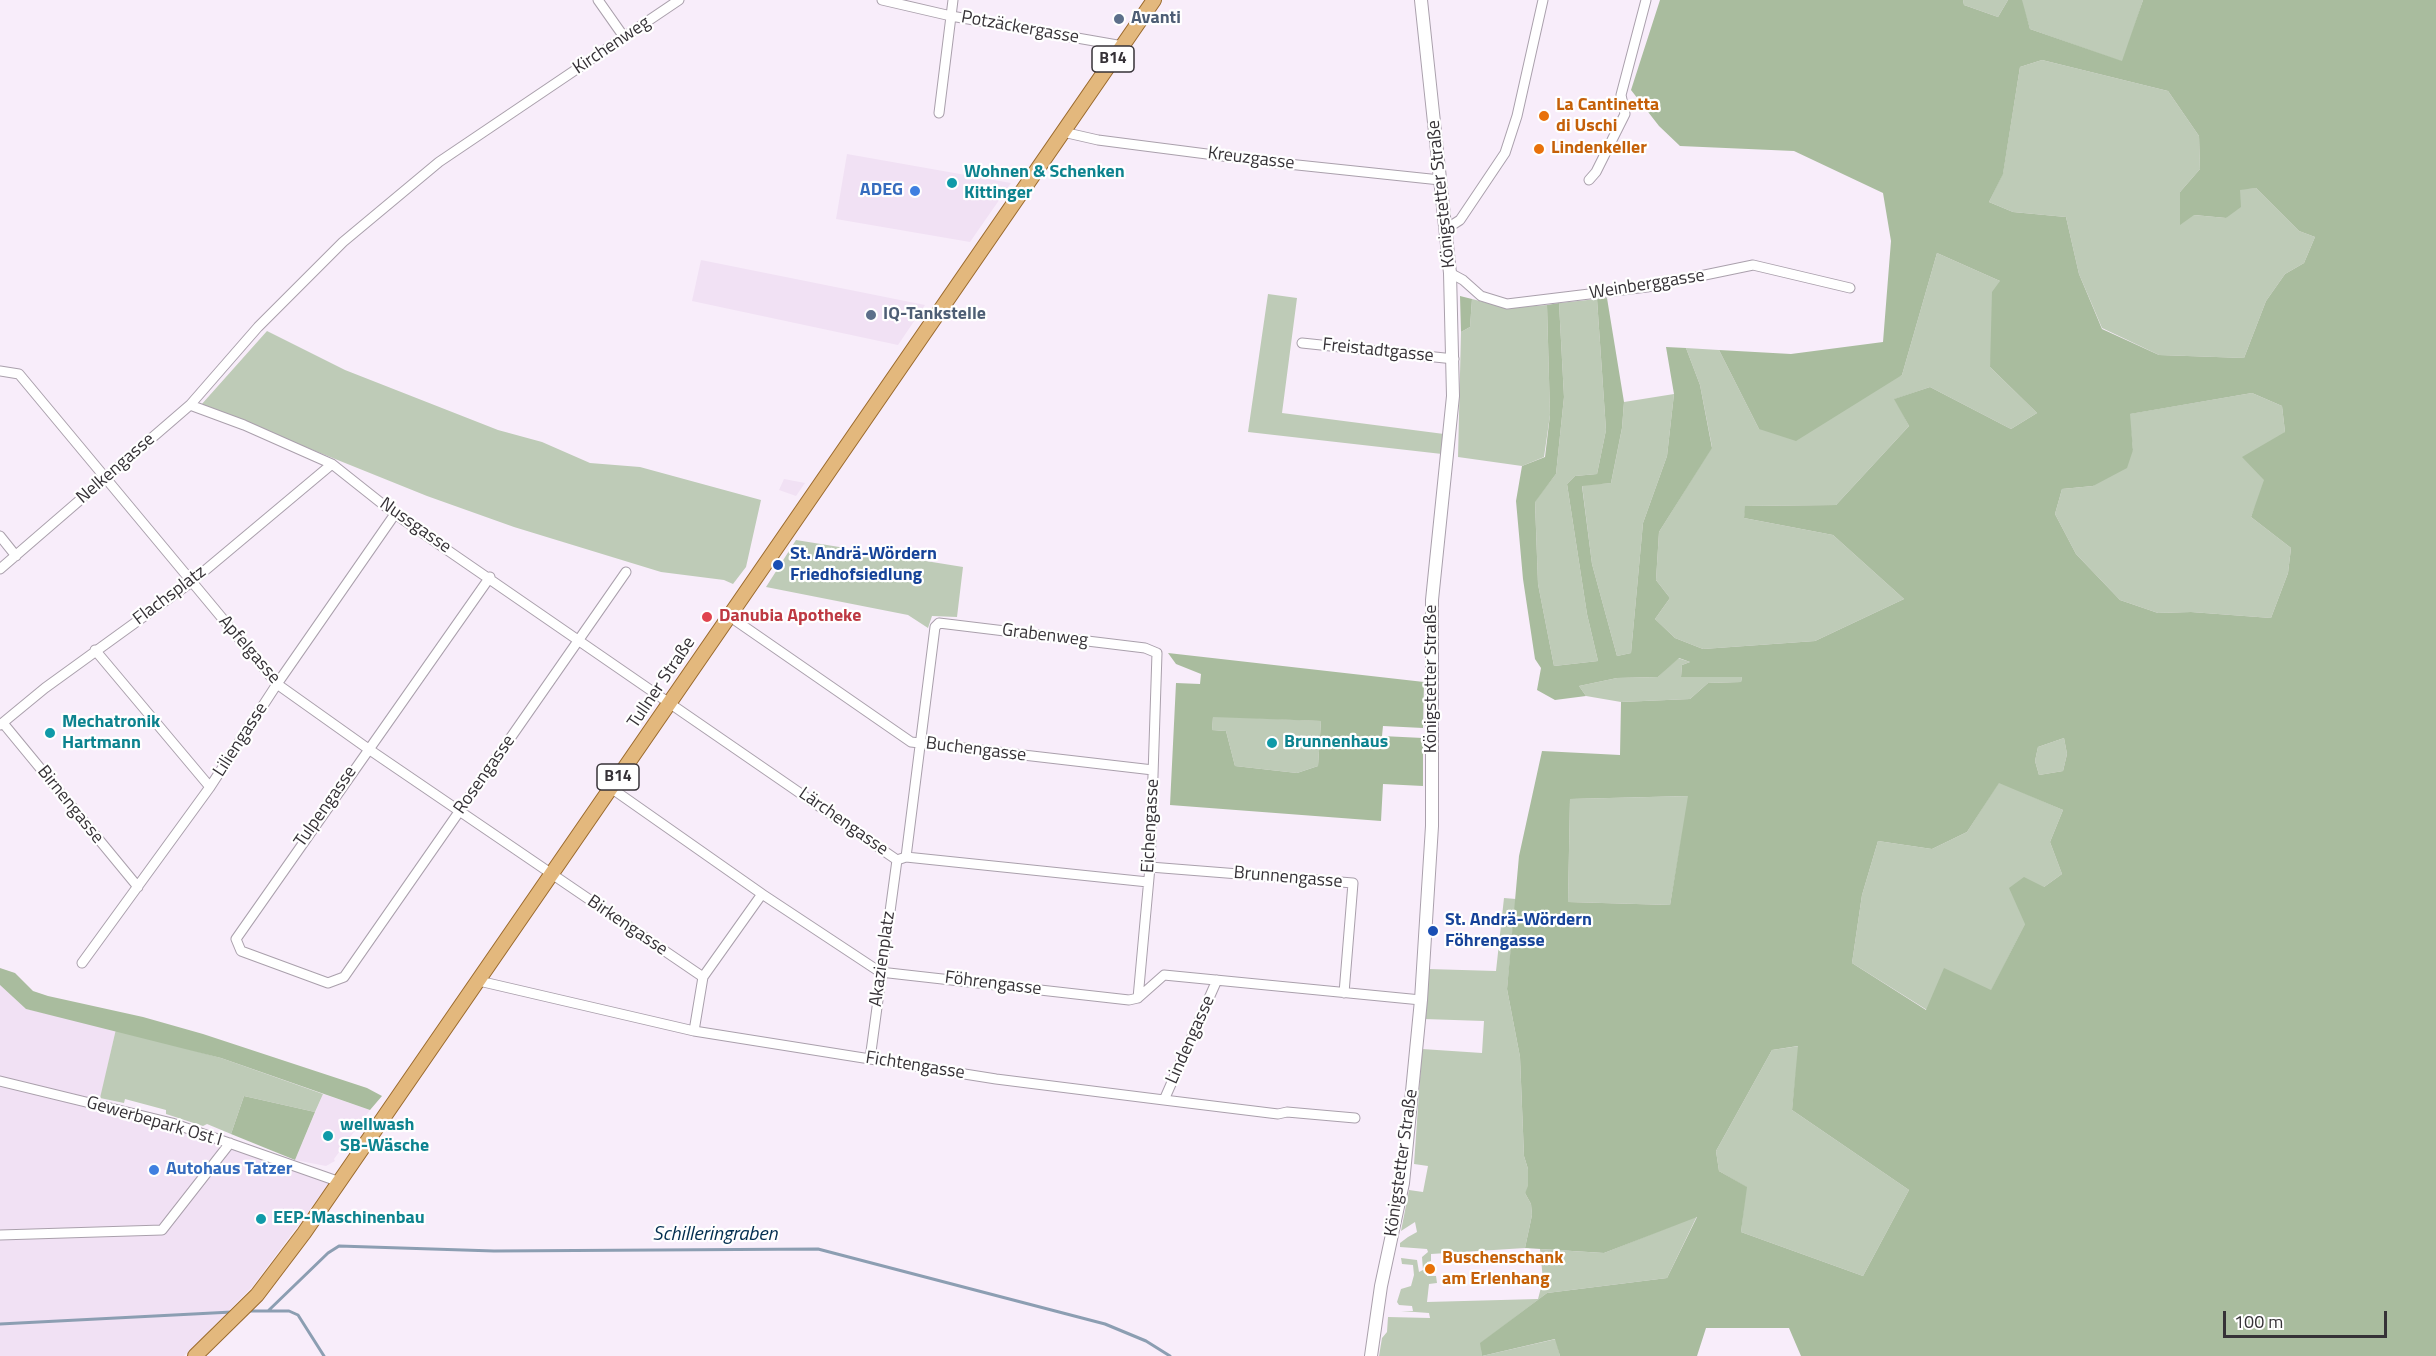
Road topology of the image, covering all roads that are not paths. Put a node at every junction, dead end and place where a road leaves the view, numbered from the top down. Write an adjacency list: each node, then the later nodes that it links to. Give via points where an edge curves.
1 (598, 0): 10 (street)
2 (679, 0): 10 (street, Kirchenweg)
3 (882, 0): 9 (street, Potzäckergasse)
4 (953, 0): 9 (street)
5 (1154, 0): 11 (main road, Tullner Straße / B14)
6 (1421, 0): 14 (main road, Königstetter Straße)
7 (1543, 0): 16 (street, via 1505,153 1460,220)
8 (1646, 0): 15 (street, via 1621,95 1624,114)
9 (951, 16): 11 (street, Potzäckergasse); 12 (street)
10 (624, 37): 21 (street, Kirchenweg, via 439,162 344,242 288,296)
11 (1123, 46): 13 (main road, Tullner Straße / B14)
12 (939, 113)
13 (1063, 132): 14 (street, Kreuzgasse, via 1246,159); 33 (main road, Tullner Straße / B14)
14 (1440, 180): 16 (main road, Königstetter Straße)
15 (1589, 180)
16 (1446, 229): 17 (main road, Königstetter Straße)
17 (1450, 273): 18 (street, Weinberggasse, via 1481,296 1507,304 1658,286 1753,266); 20 (main road, Königstetter Straße)
18 (1850, 288)
19 (1302, 343): 20 (street, Freistadtgasse)
20 (1455, 359): 62 (main road, Königstetter Straße, via 1452,428 1432,600 1431,825)
21 (228, 363): 23 (street, Nelkengasse)
22 (0, 371): 25 (street, Apfelgasse, via 20,374)
23 (190, 405): 24 (street, Nussgasse); 25 (street, Nelkengasse)
24 (332, 464): 26 (street, Nussgasse); 32 (street, Flachsplatz)
25 (104, 479): 28 (street, Nelkengasse); 32 (street, Apfelgasse)
26 (395, 514): 31 (street, Nussgasse); 39 (street, Liliengasse)
27 (0, 536): 28 (street)
28 (16, 556): 29 (street, Nelkengasse)
29 (0, 569)
30 (626, 572): 35 (street, Rosengasse)
31 (490, 577): 35 (street, Nussgasse); 43 (street, Tulpengasse)
32 (190, 583): 36 (street, Flachsplatz); 39 (street, Apfelgasse)
33 (729, 616): 40 (main road, Tullner Straße / B14); 42 (street, Buchengasse, via 911,742)
34 (935, 627): 37 (street, Grabenweg, via 939,623 1145,648); 42 (street, Akazienplatz)
35 (579, 639): 38 (street, Nussgasse); 47 (street, Rosengasse)
36 (95, 650): 41 (street, Flachsplatz); 45 (street)
37 (1156, 653): 44 (street, Eichengasse)
38 (628, 672): 40 (street, Lärchengasse)
39 (277, 684): 43 (street, Apfelgasse); 45 (street, Liliengasse)
40 (670, 703): 46 (main road, Tullner Straße / B14); 48 (street, Lärchengasse)
41 (1, 724): 52 (street, Birnengasse)
42 (920, 744): 44 (street, Buchengasse); 48 (street, Akazienplatz)
43 (367, 748): 47 (street, Apfelgasse); 56 (street, Tulpengasse, via 236,939 241,951 328,983)
44 (1153, 770): 49 (street, Eichengasse)
45 (210, 787): 52 (street, Liliengasse)
46 (611, 788): 50 (main road, Tullner Straße / B14); 53 (street, Föhrengasse)
47 (460, 810): 50 (street, Apfelgasse); 56 (street, Rosengasse)
48 (902, 858): 51 (street, Lärchengasse); 55 (street, Akazienplatz)
49 (1150, 867): 51 (street, Eichengasse); 60 (street, Brunnengasse, via 1353,883)
50 (552, 874): 57 (street, Birkengasse); 59 (main road, Tullner Straße / B14)
51 (1148, 882): 61 (street, Eichengasse)
52 (138, 887): 54 (street, Liliengasse)
53 (762, 894): 55 (street, Föhrengasse); 57 (street)
54 (82, 963)
55 (880, 972): 61 (street, Föhrengasse); 64 (street, Akazienplatz)
56 (344, 977)
57 (703, 977): 63 (street)
58 (1217, 980): 60 (street); 61 (street, via 1164,975); 66 (street, Lindengasse)
59 (479, 981): 63 (street, Fichtengasse); 69 (main road, Tullner Straße / B14)
60 (1344, 993): 62 (street)
61 (1138, 998)
62 (1421, 1000): 72 (main road, Königstetter Straße, via 1402,1183)
63 (694, 1031): 64 (street, Fichtengasse)
64 (870, 1059): 66 (street, Fichtengasse)
65 (0, 1081): 68 (street, Gewerbepark Ost I, via 172,1123)
66 (1164, 1100): 67 (street, Fichtengasse, via 1278,1114)
67 (1355, 1118)
68 (230, 1143): 69 (street, Gewerbepark Ost I); 70 (street, via 162,1230)
69 (340, 1182): 71 (main road, Tullner Straße / B14, via 257,1295)
70 (0, 1235)
71 (195, 1356)
72 (1371, 1356)

